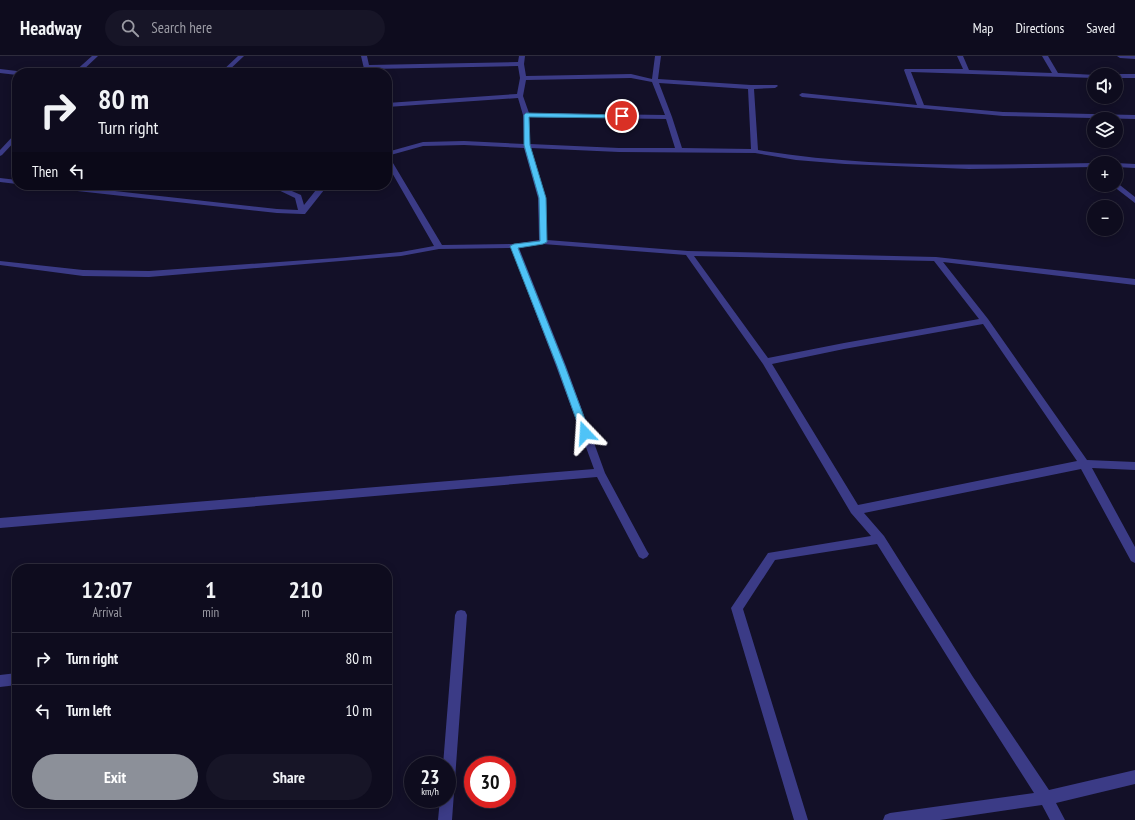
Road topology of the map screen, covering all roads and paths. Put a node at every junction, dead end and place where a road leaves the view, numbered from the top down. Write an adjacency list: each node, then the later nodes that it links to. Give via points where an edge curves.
1 (95, 56): 11 (street)
2 (241, 56): 12 (street)
3 (364, 56): 13 (street)
4 (522, 56): 10 (street)
5 (658, 56): 23 (street)
6 (960, 56): 15 (street)
7 (1045, 56): 18 (street)
8 (1120, 56): 9 (street)
9 (1135, 57)
10 (521, 64): 14 (street); 22 (street)
11 (82, 68)
12 (228, 68)
13 (367, 68)
14 (392, 69)
15 (966, 70): 18 (street); 29 (street, via 907,70)
16 (0, 71): 17 (street)
17 (12, 72)
18 (1056, 76): 19 (street)
19 (1087, 76)
20 (1123, 76): 21 (street)
21 (1135, 76)
22 (523, 78): 23 (street, via 631,76); 27 (street)
23 (655, 81): 25 (street); 31 (street)
24 (775, 86): 25 (street)
25 (751, 87): 36 (street)
26 (802, 95): 29 (street)
27 (520, 96): 28 (street); 30 (street)
28 (392, 105)
29 (921, 107): 32 (street, via 1003,114)
30 (526, 115): 31 (street); 34 (street)
31 (669, 117): 35 (street)
32 (1135, 117)
33 (12, 141): 38 (street)
34 (527, 145): 35 (street); 37 (street, via 423,144); 51 (street, via 542,198)
35 (679, 151): 36 (street)
36 (755, 151): 39 (street, via 845,162 969,167)
37 (392, 153)
38 (0, 154)
39 (1087, 164)
40 (1123, 166): 41 (street)
41 (1135, 166)
42 (392, 167): 53 (street)
43 (0, 180): 44 (street)
44 (12, 181)
45 (98, 190): 50 (street)
46 (283, 190): 50 (street, via 298,197)
47 (320, 190): 50 (street)
48 (1123, 190): 49 (street)
49 (1135, 201)
50 (302, 212)
51 (543, 242): 52 (street); 54 (street)
52 (514, 246): 53 (street); 62 (street)
53 (439, 248): 56 (street, via 336,260 149,274 82,273)
54 (688, 253): 55 (street); 59 (street)
55 (936, 259): 57 (street); 58 (street)
56 (0, 263)
57 (1135, 282)
58 (985, 321): 59 (street); 60 (street)
59 (766, 362): 63 (street)
60 (1084, 464): 61 (street); 63 (street); 66 (street)
61 (1135, 466)
62 (600, 473): 64 (street); 67 (street)
63 (855, 510): 65 (street)
64 (0, 523)
65 (880, 539): 74 (street, via 969,682); 77 (street, via 772,556 737,608)
66 (1132, 546): 68 (street)
67 (644, 554)
68 (1135, 558)
69 (461, 615): 72 (street)
70 (12, 679): 71 (street)
71 (0, 680)
72 (450, 756)
73 (1135, 777): 74 (street)
74 (1046, 798): 78 (street); 79 (street)
75 (446, 808): 76 (street)
76 (445, 820)
77 (801, 820)
78 (890, 820)
79 (1058, 820)

